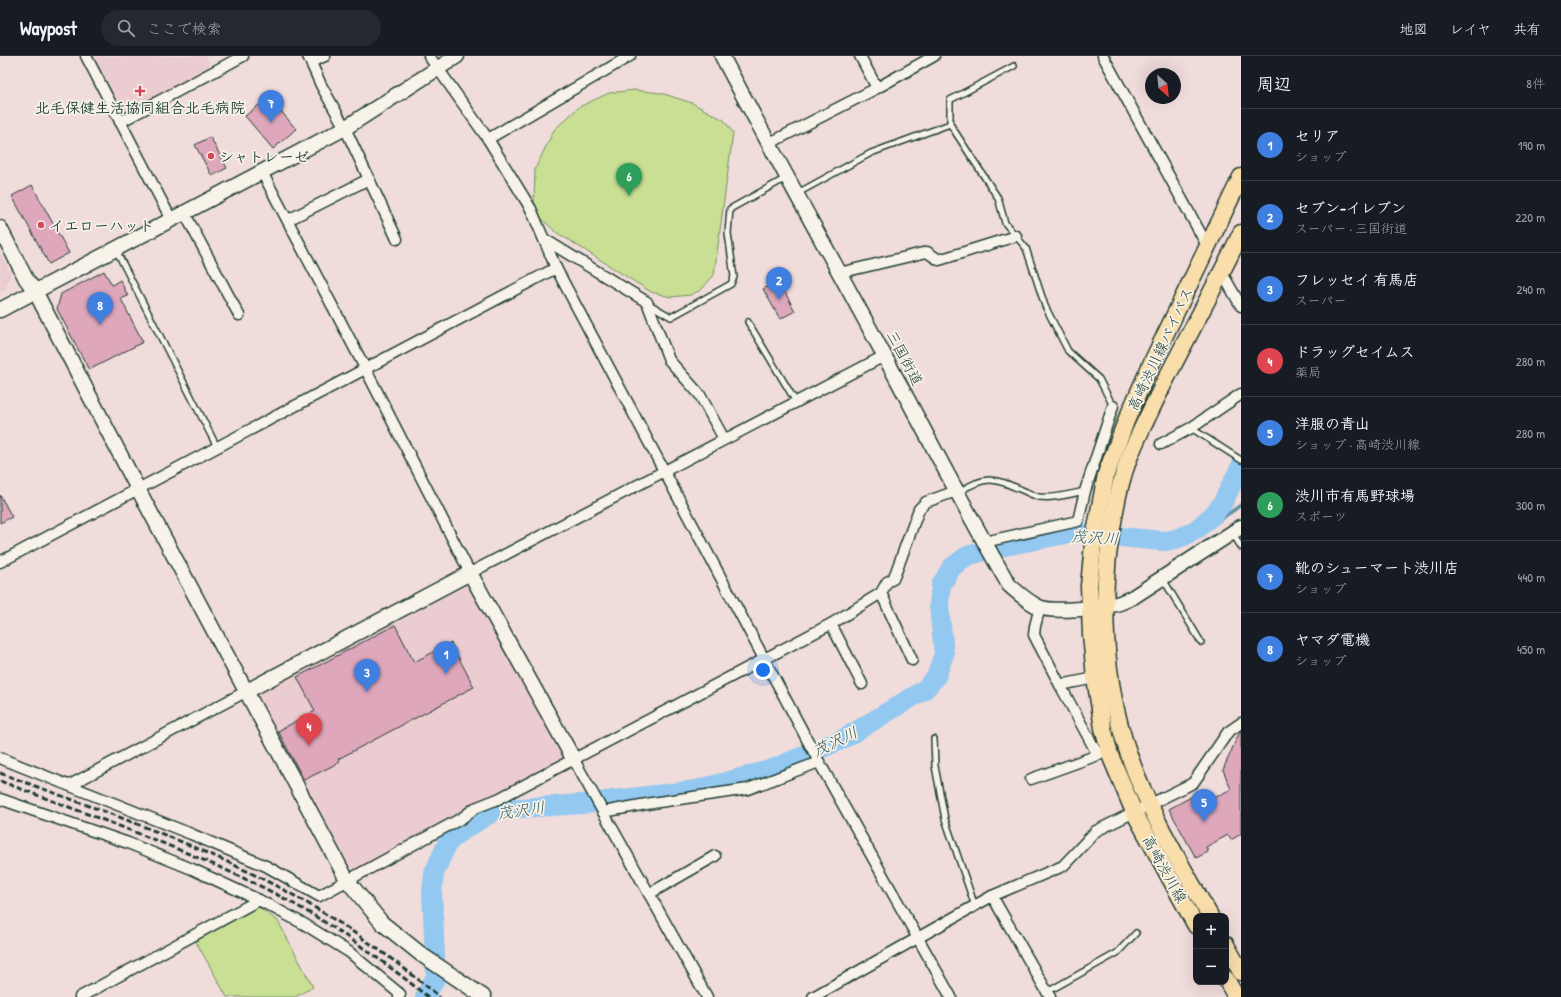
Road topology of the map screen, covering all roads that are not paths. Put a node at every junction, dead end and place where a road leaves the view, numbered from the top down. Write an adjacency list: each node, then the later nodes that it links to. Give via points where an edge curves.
1 (86, 56): 15 (street)
2 (243, 56): 15 (street)
3 (325, 56): 11 (street)
4 (429, 56): 13 (street)
5 (457, 56): 13 (street)
6 (630, 56): 18 (street)
7 (722, 56): 19 (street, 三国街道)
8 (860, 56): 14 (street)
9 (934, 56): 14 (street)
10 (1103, 56): 33 (street)
11 (310, 59): 17 (street)
12 (1014, 66): 16 (lane, via 950,100)
13 (438, 69): 17 (street); 18 (street)
14 (877, 88): 19 (street)
15 (120, 122): 26 (street)
16 (950, 124): 24 (lane, via 871,153); 30 (lane, via 998,198 1005,223)
17 (345, 128): 20 (street); 23 (street)
18 (488, 139): 32 (street, via 531,209)
19 (768, 144): 22 (street, 三国街道)
20 (262, 172): 25 (street); 27 (street)
21 (1241, 177): 33 (main road, 高崎渋川線バイパス)
22 (786, 178): 24 (street, 三国街道); 39 (lane, via 730,209 728,233 734,277 730,284 671,317)
23 (369, 179): 27 (street); 31 (street)
24 (796, 194): 36 (street, 三国街道)
25 (184, 212): 26 (street); 42 (street)
26 (171, 219): 34 (street)
27 (288, 220): 45 (street)
28 (0, 228): 38 (street, via 26,279)
29 (1241, 233): 37 (main road, 高崎渋川線バイパス)
30 (1016, 236): 36 (street, via 939,260 927,252); 48 (lane, via 1026,248 1045,306 1068,351 1099,379)
31 (397, 239)
32 (544, 239): 35 (street); 39 (street)
33 (1208, 247): 59 (main road, 高崎渋川線バイパス, via 1152,362 1106,474)
34 (116, 248): 38 (street); 52 (lane)
35 (556, 268): 45 (street); 54 (street)
36 (839, 273): 44 (street, 三国街道)
37 (1222, 273): 40 (street); 59 (main road, 高崎渋川線バイパス, via 1128,460)
38 (35, 291): 41 (street); 55 (street)
39 (647, 302): 50 (street, via 669,360 700,395)
40 (1241, 306)
41 (0, 310)
42 (238, 315)
43 (748, 322): 47 (lane)
44 (884, 356): 47 (street); 57 (street, 三国街道)
45 (365, 368): 52 (street); 63 (street)
46 (1241, 394): 49 (street)
47 (796, 402): 50 (street)
48 (1113, 406): 56 (street)
49 (1192, 428): 51 (street); 53 (lane)
50 (724, 439): 54 (street)
51 (1161, 444)
52 (217, 446): 55 (street)
53 (1241, 460)
54 (664, 470): 63 (street); 71 (street)
55 (138, 489): 62 (street); 76 (street)
56 (1085, 491): 57 (lane, via 1038,497 999,480 990,479); 60 (street, via 1078,522)
57 (956, 492): 60 (street, 三国街道); 65 (street, via 926,502 919,509 893,579 887,582)
58 (1237, 530): 61 (lane); 64 (street, 三国街道)
59 (1102, 535): 66 (main road, 高崎渋川線バイパス); 68 (main road, 高崎渋川線バイパス, via 1090,564)
60 (984, 542): 67 (street, 三国街道, via 1009,585 1022,597)
61 (1241, 547)
62 (0, 562)
63 (470, 573): 76 (street); 80 (street)
64 (1163, 578): 66 (street, 三国街道, via 1133,597); 70 (lane)
65 (881, 593): 69 (street); 72 (street)
66 (1105, 606): 68 (street, 三国街道); 85 (main road, 高崎渋川線バイパス, via 1107,648 1116,708 1128,754)
67 (1040, 607): 68 (street, 三国街道, via 1059,610); 75 (street, via 1034,636)
68 (1089, 608): 73 (main road, 高崎渋川線バイパス)
69 (831, 624): 71 (street); 74 (street)
70 (1201, 642)
71 (764, 660): 80 (street); 81 (street)
72 (912, 660)
73 (1095, 678): 75 (street); 87 (main road, 高崎渋川線バイパス, via 1110,756)
74 (862, 684)
75 (1060, 685): 82 (street, via 1098,755)
76 (247, 691): 83 (street); 89 (street)
77 (1241, 723): 85 (street, via 1228,732 1193,783)
78 (934, 739): 93 (lane, via 935,766 945,819)
79 (0, 758): 83 (street)
80 (574, 760): 86 (street); 89 (street, via 475,808 462,818)
81 (819, 761): 86 (street, via 748,789); 97 (street)
82 (1031, 779)
83 (70, 785): 89 (street, via 266,866 319,896)
84 (0, 799): 92 (street, via 128,843)
85 (1149, 805): 87 (street); 94 (main road, 高崎渋川線)
86 (603, 812): 90 (street)
87 (1134, 812): 91 (street, via 1096,831 1063,866); 95 (main road, 高崎渋川線)
88 (715, 856): 90 (street)
89 (347, 880): 104 (street, via 382,923 422,955)
90 (649, 894): 105 (street)
91 (992, 896): 93 (street); 101 (street)
92 (259, 900): 102 (street); 103 (street, via 349,952 400,994)
93 (975, 906): 97 (street)
94 (1208, 913)
95 (1193, 920)
96 (1136, 933): 101 (lane, via 1117,953)
97 (918, 938): 106 (street); 107 (street)
98 (1228, 949): 99 (main road)
99 (1241, 972)
100 (1229, 984): 108 (main road)
101 (1048, 994)
102 (80, 997)
103 (399, 997)
104 (484, 997)
105 (706, 997)
106 (813, 997)
107 (951, 997)
108 (1236, 997)

